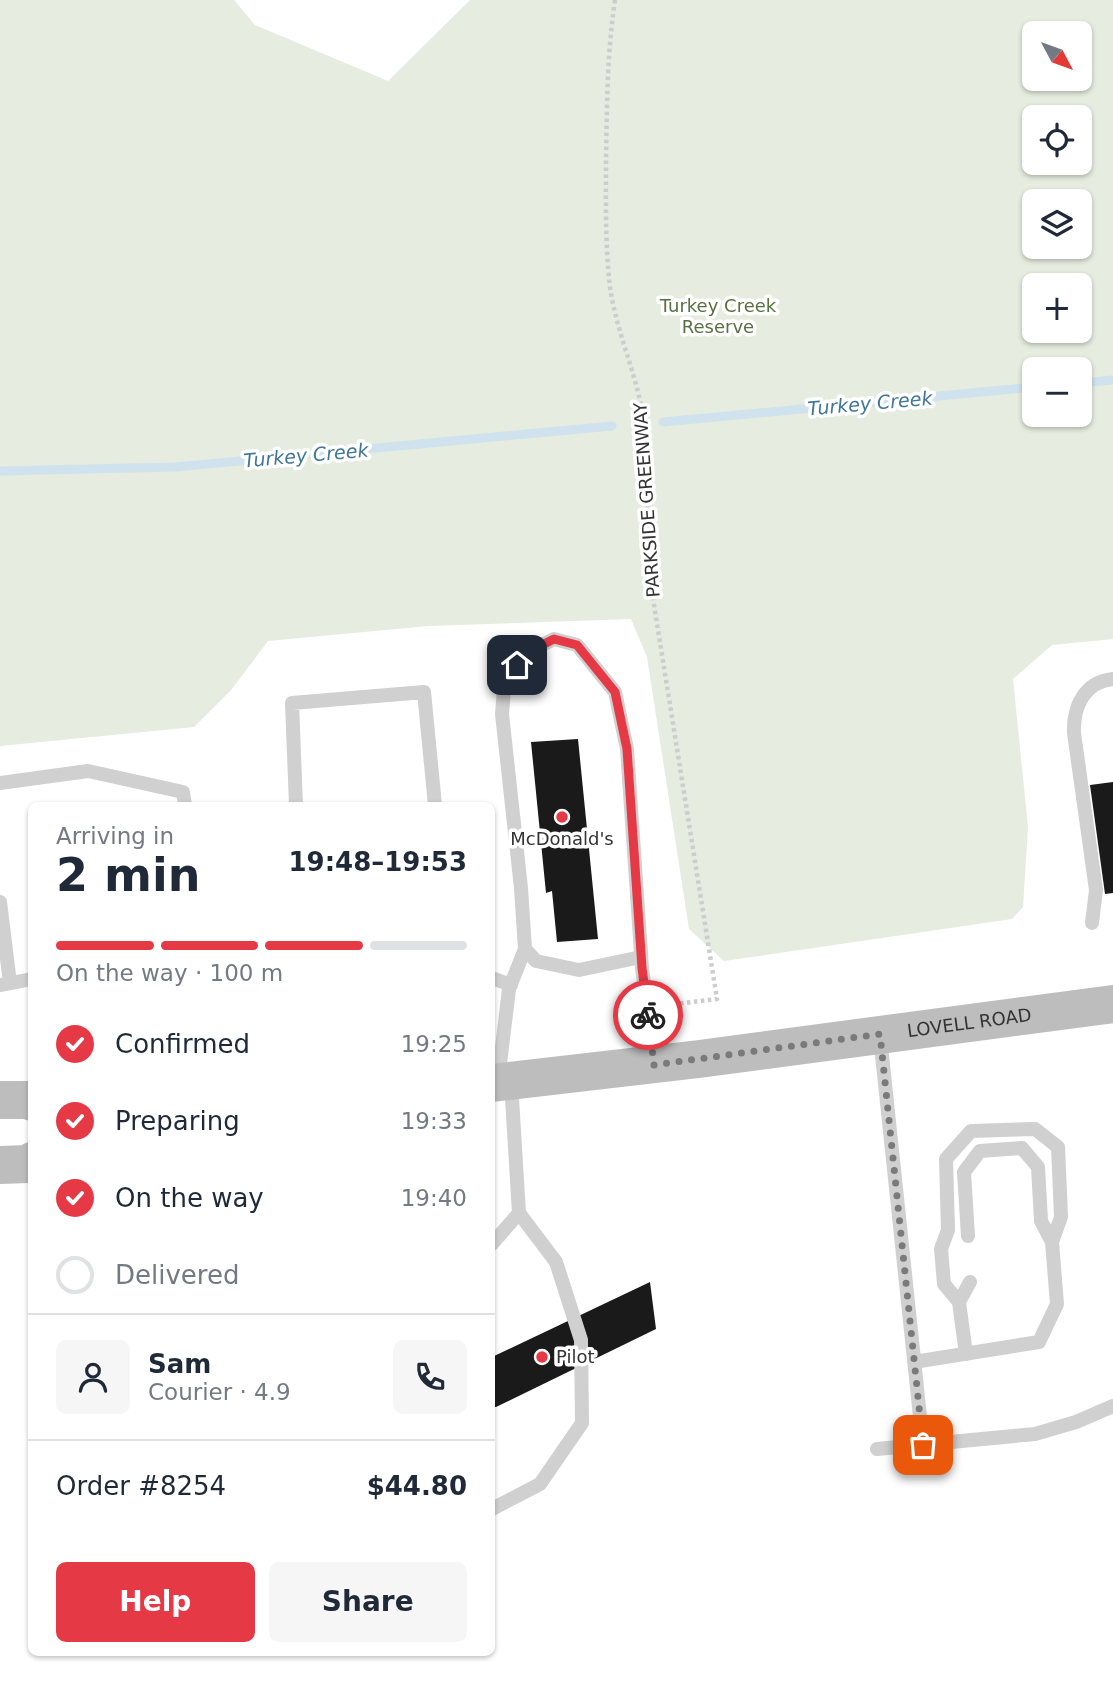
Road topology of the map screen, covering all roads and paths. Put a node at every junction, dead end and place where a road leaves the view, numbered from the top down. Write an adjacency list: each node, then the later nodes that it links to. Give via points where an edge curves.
1 (615, 0): 16 (path, PARKSIDE GREENWAY, via 608,41 606,128 610,288 643,416 651,586 717,999)
2 (1113, 679): 8 (lane, via 1092,686 1073,715 1096,890)
3 (0, 783): 4 (lane, via 88,772 183,792)
4 (184, 802)
5 (296, 802): 6 (lane, via 292,703 424,692)
6 (435, 802)
7 (0, 902): 13 (lane)
8 (1092, 923)
9 (525, 949): 10 (lane, via 536,961 579,970); 10 (lane, via 502,714 505,677 528,652 554,639 577,645 615,692 627,749); 14 (lane)
10 (641, 957): 16 (lane)
11 (495, 979): 14 (lane)
12 (28, 980): 13 (lane)
13 (5, 984)
14 (511, 985): 19 (lane)
15 (1113, 1004): 17 (main road, LOVELL ROAD)
16 (647, 1008): 18 (lane)
17 (880, 1034): 18 (main road, LOVELL ROAD); 31 (lane)
18 (654, 1065): 19 (main road, LOVELL ROAD)
19 (500, 1083): 24 (lane)
20 (0, 1100): 21 (main road)
21 (28, 1100)
22 (28, 1163): 23 (main road)
23 (0, 1165)
24 (519, 1213): 26 (lane); 35 (lane, via 556,1262 581,1340 582,1423 540,1485)
25 (968, 1236): 27 (lane, via 964,1172 980,1151 1022,1147 1038,1167 1041,1221)
26 (495, 1241)
27 (1052, 1242): 29 (lane, via 1061,1217 1058,1147 1035,1129 971,1131 946,1159 948,1230 941,1249 944,1284); 30 (lane, via 1057,1304 1039,1342)
28 (970, 1282): 29 (lane)
29 (959, 1302): 30 (lane)
30 (966, 1354): 31 (lane)
31 (914, 1362): 33 (lane)
32 (1113, 1406): 33 (lane, via 1035,1434)
33 (923, 1445): 34 (lane)
34 (877, 1448)
35 (495, 1508)

